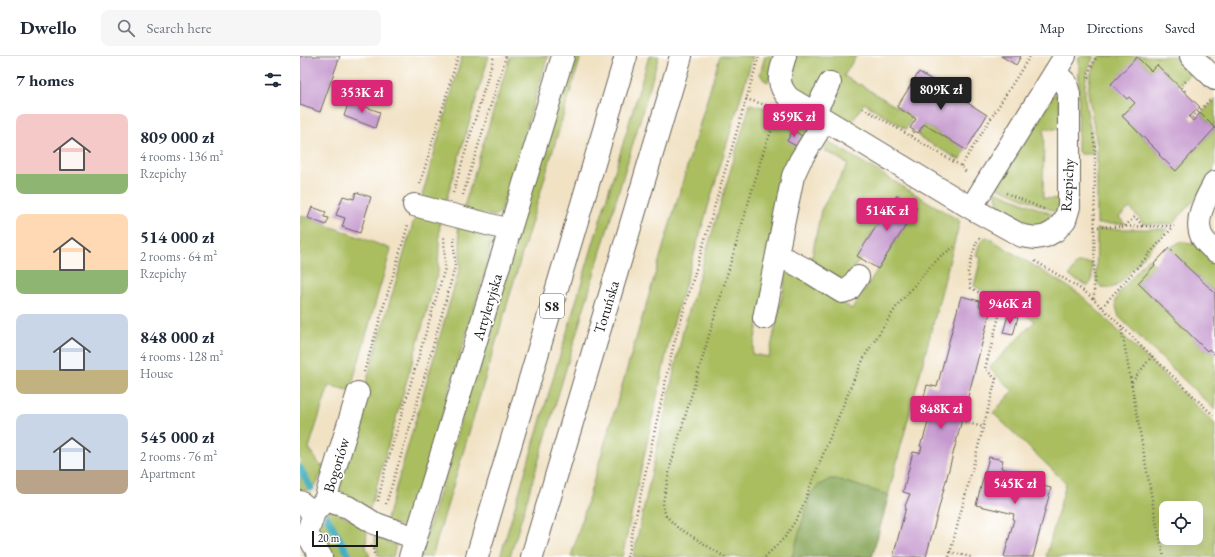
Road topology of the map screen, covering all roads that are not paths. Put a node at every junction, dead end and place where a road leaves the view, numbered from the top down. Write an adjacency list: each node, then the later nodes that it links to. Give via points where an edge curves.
1 (563, 56): 13 (main road, Artyleryjska)
2 (626, 56): 22 (main road, S8)
3 (681, 56): 23 (main road, Toruńska)
4 (785, 56): 9 (main road, Rzepichy, via 780,74 785,106)
5 (1191, 56): 7 (main road)
6 (1060, 64): 12 (main road, Rzepichy); 12 (main road, Rzepichy, via 1069,94 1066,218 1050,233 1031,238 1017,234)
7 (1215, 79)
8 (830, 84): 9 (main road)
9 (819, 116): 12 (main road, Rzepichy); 15 (main road, via 791,184)
10 (1215, 182): 14 (main road, via 1200,218 1202,237)
11 (414, 205): 13 (main road)
12 (971, 208)
13 (510, 230): 20 (main road, Artyleryjska)
14 (1215, 251)
15 (777, 258): 16 (main road, via 788,260 842,292 849,290); 17 (main road)
16 (858, 277)
17 (764, 318)
18 (358, 393): 19 (main road, Bogoriów)
19 (313, 505): 20 (main road, via 348,507); 21 (main road, Bogoriów, via 307,534)
20 (412, 547)
21 (321, 557)
22 (477, 557)
23 (532, 557)

